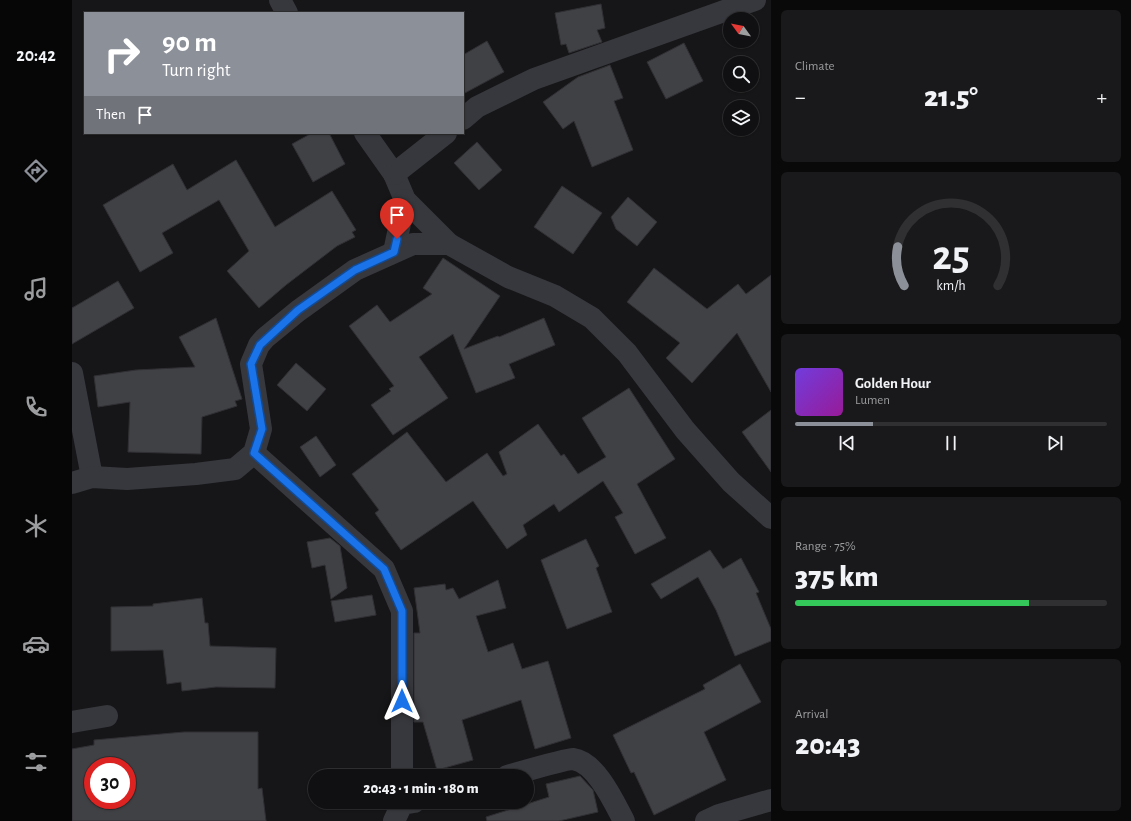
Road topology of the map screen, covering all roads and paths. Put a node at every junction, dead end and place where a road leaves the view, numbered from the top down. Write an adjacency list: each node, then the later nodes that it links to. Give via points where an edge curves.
1 (280, 0): 3 (street)
2 (755, 0): 4 (street, via 534,78 477,107)
3 (286, 12)
4 (464, 118)
5 (366, 134): 7 (street)
6 (445, 134): 7 (street)
7 (394, 174): 8 (street)
8 (405, 200): 9 (street); 10 (street)
9 (448, 244): 10 (street, via 412,244); 14 (street, via 508,277 556,296 592,318 627,353 686,430 731,482)
10 (394, 252): 12 (street, via 349,275 298,310 260,345 251,364 262,429)
11 (72, 373): 13 (street)
12 (254, 453): 13 (street, via 234,469 127,479); 17 (street, via 384,569 402,611)
13 (82, 480)
14 (771, 518)
15 (107, 716): 16 (street)
16 (72, 722)
17 (402, 769)
18 (534, 769): 20 (street, via 572,759 584,763 600,780)
19 (771, 800): 21 (street)
20 (624, 821)
21 (706, 821)

